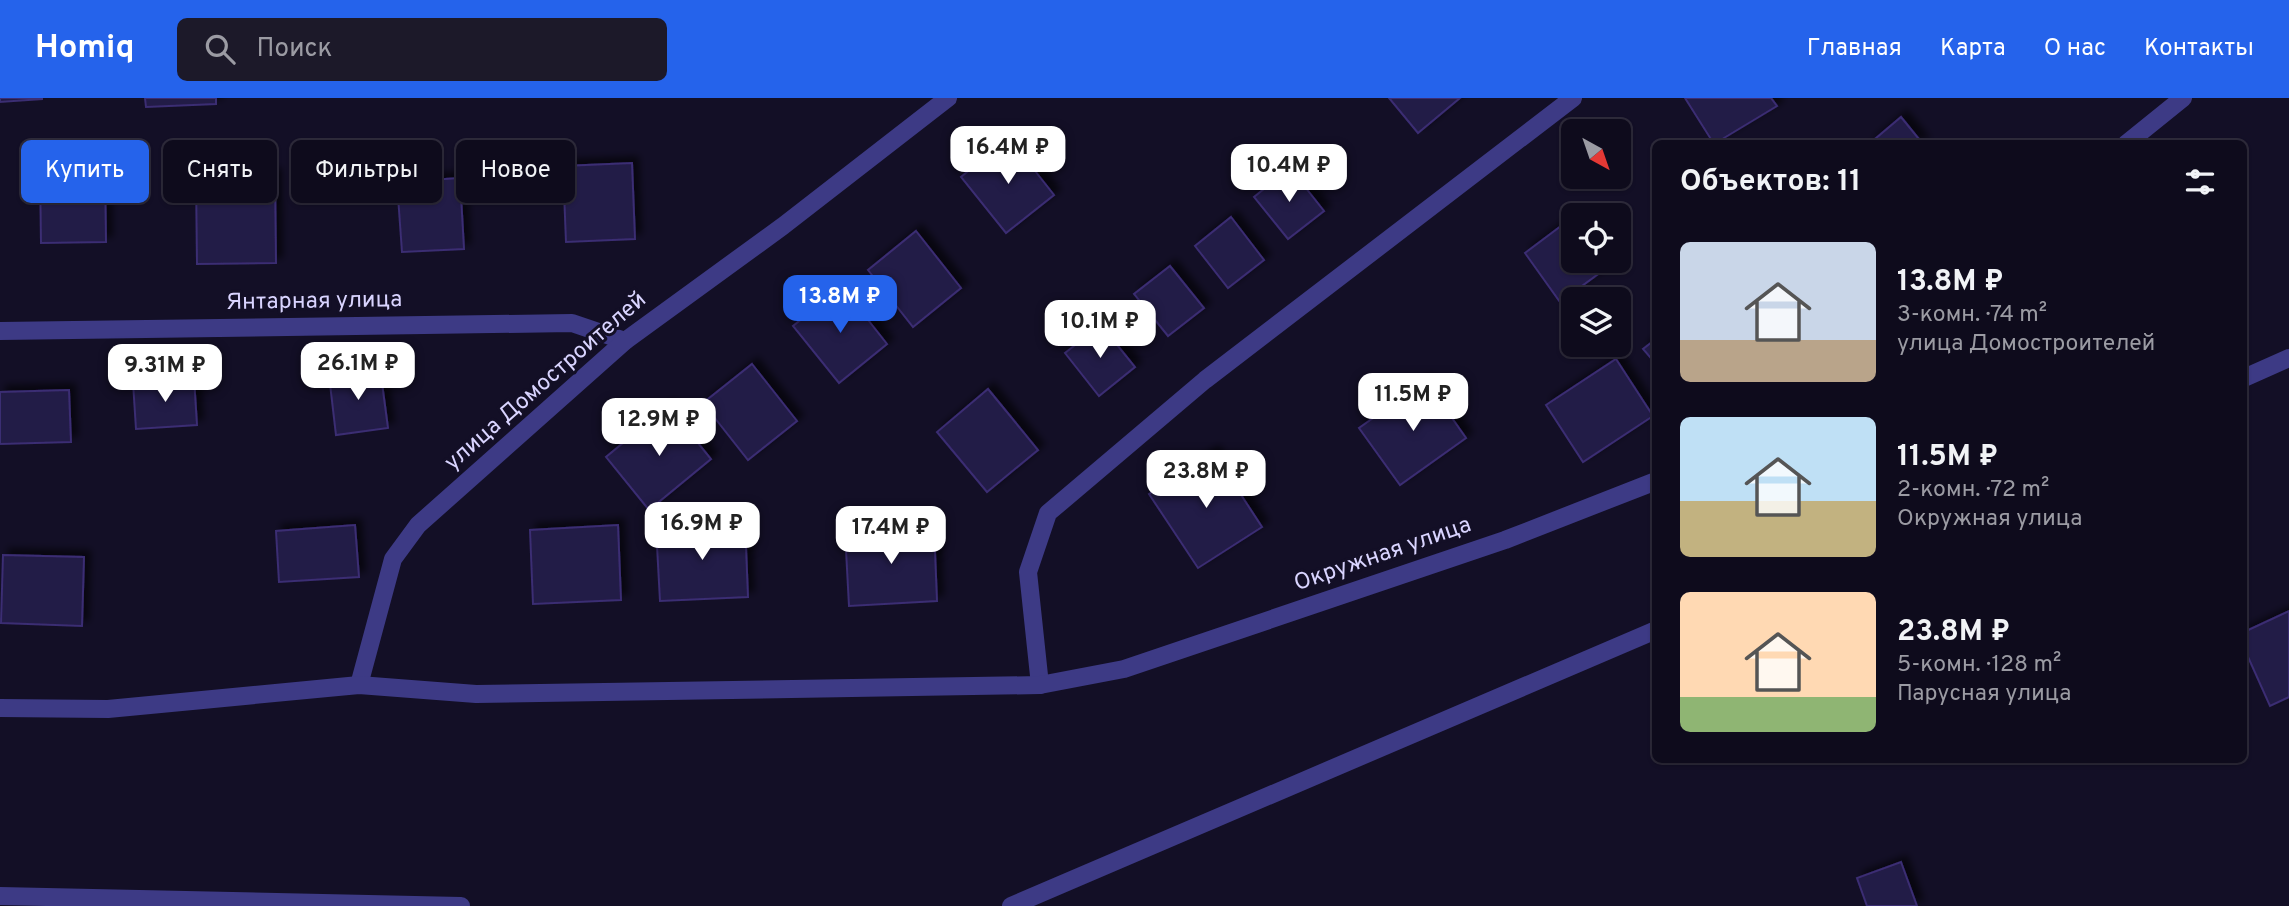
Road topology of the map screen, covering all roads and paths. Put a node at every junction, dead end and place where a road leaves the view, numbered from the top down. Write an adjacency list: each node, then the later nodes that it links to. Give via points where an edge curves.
1 (948, 98): 6 (street, улица Домостроителей)
2 (1573, 98): 12 (street, via 1205,380 1048,513 1028,572)
3 (2183, 98): 4 (street)
4 (2131, 140)
5 (0, 331): 6 (street, Янтарная улица, via 572,323)
6 (625, 341): 11 (street, улица Домостроителей, via 418,525 393,559)
7 (2289, 358): 8 (street)
8 (2247, 377)
9 (1652, 483): 12 (street, Окружная улица, via 1505,540 1124,668)
10 (1652, 632): 16 (street)
11 (359, 685): 12 (street, Окружная улица, via 476,694); 13 (street, Окружная улица, via 108,709)
12 (1040, 685)
13 (0, 708)
14 (0, 897): 15 (street)
15 (461, 906)
16 (1011, 906)

